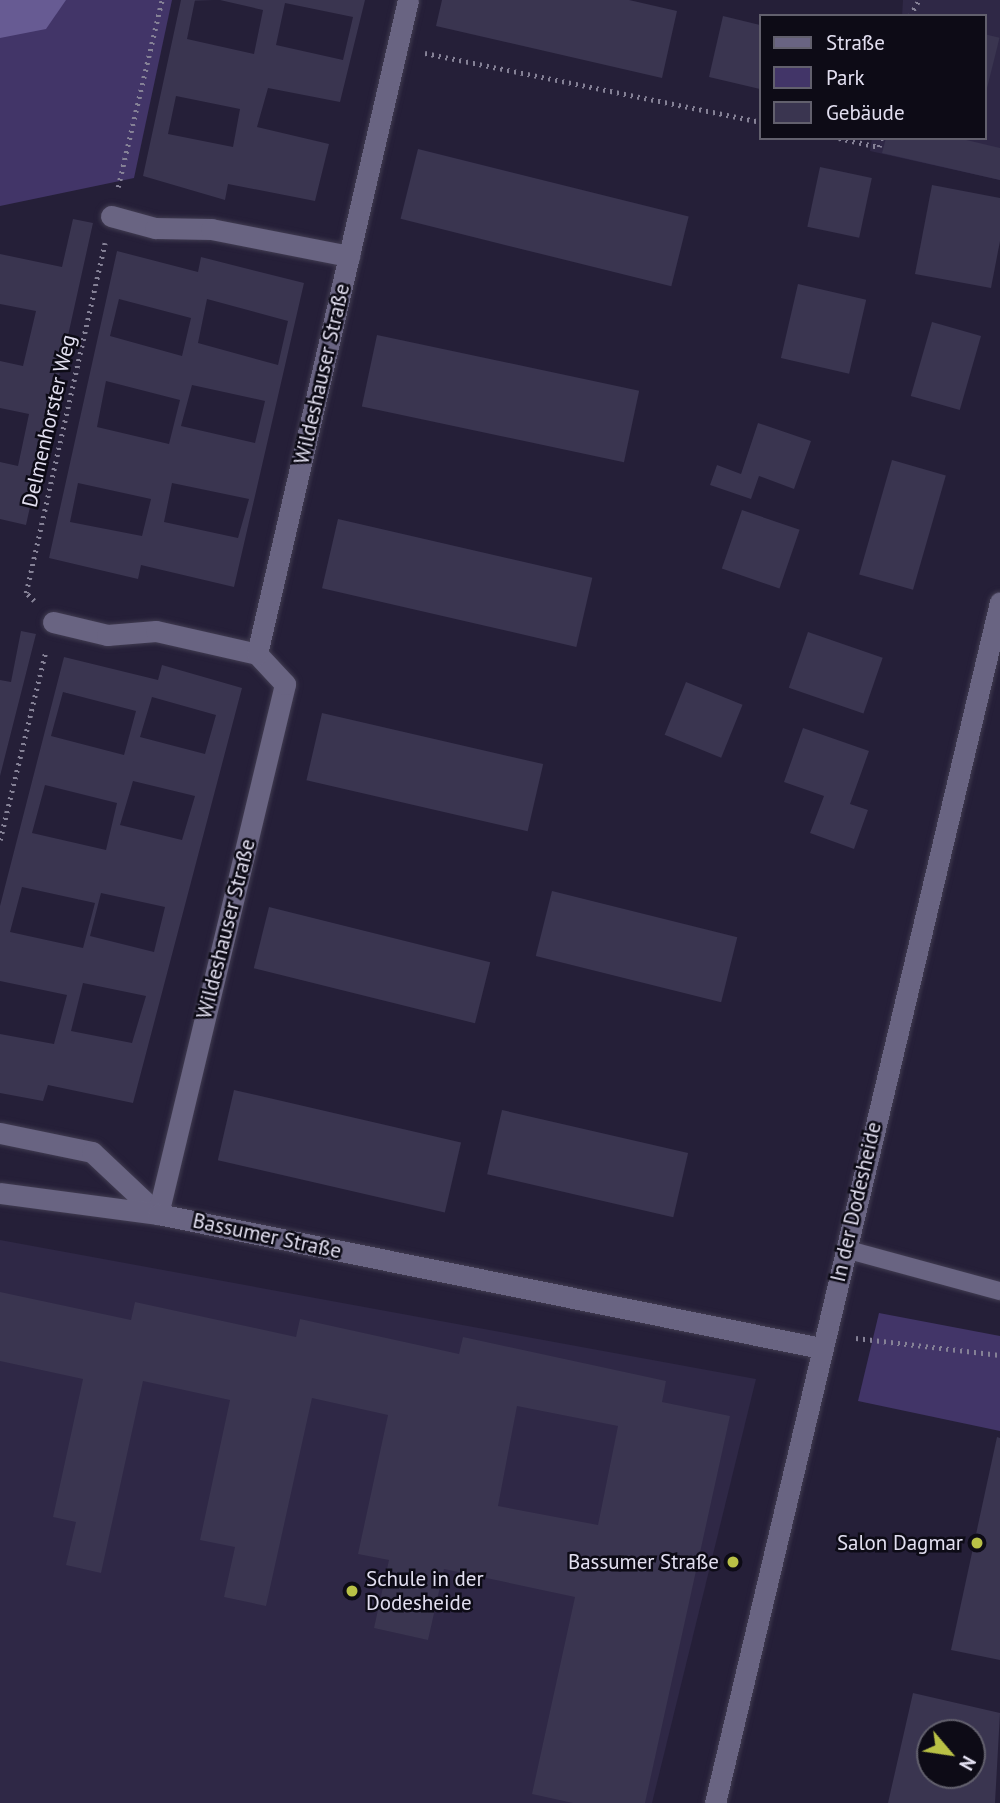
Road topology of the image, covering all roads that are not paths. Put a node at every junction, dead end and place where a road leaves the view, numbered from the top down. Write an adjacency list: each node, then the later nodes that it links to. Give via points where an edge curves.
1 (408, 0): 3 (street, Wildeshauser Straße)
2 (111, 216): 3 (street, Wildeshauser Straße, via 155,228 211,229)
3 (349, 257): 6 (street, Wildeshauser Straße)
4 (998, 615): 10 (street, In der Dodesheide)
5 (53, 622): 6 (street, via 107,635 156,631)
6 (257, 654): 9 (street, Wildeshauser Straße, via 285,684)
7 (0, 1133): 9 (street, via 92,1152)
8 (0, 1193): 9 (street, Bassumer Straße)
9 (158, 1214): 12 (street, Bassumer Straße)
10 (845, 1249): 11 (lane); 12 (street, In der Dodesheide)
11 (1000, 1291)
12 (821, 1348): 13 (street, In der Dodesheide)
13 (715, 1803)

